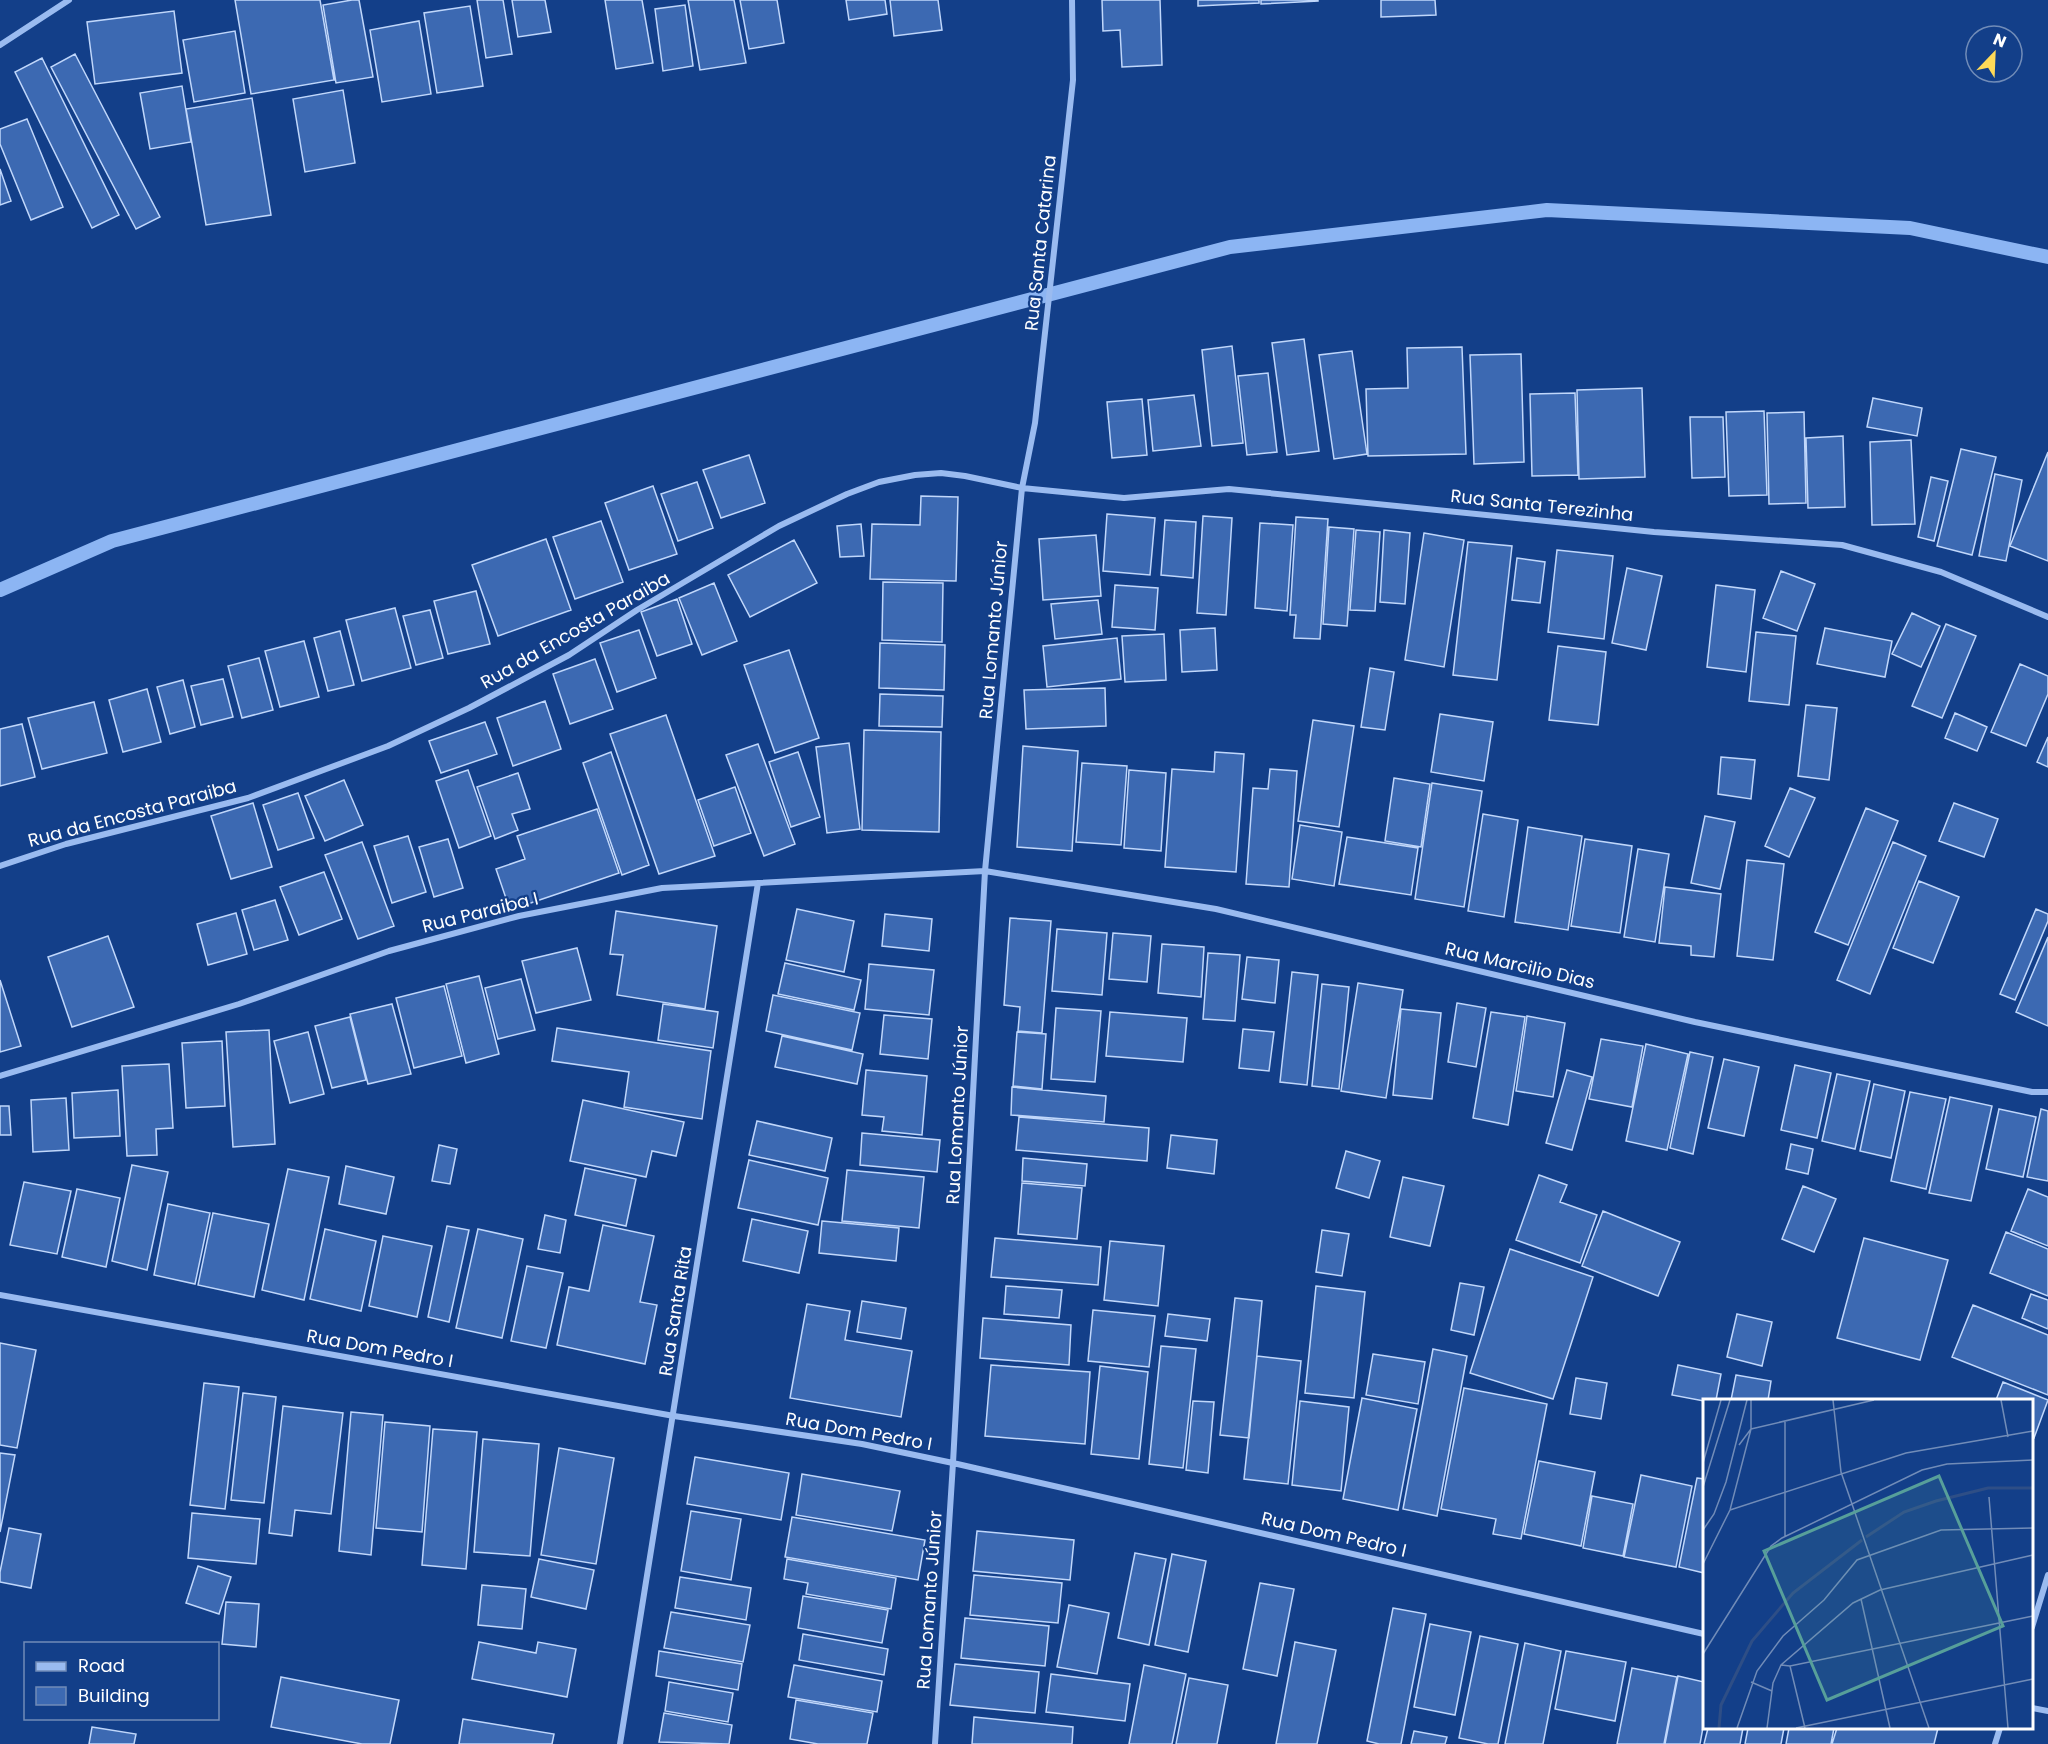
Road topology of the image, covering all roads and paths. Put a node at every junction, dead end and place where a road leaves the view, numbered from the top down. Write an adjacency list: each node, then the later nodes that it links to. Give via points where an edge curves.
1 (69, 0): 3 (street)
2 (1072, 0): 4 (street, Rua Santa Catarina, via 1073,80 1035,423)
3 (0, 45)
4 (1022, 488): 5 (street, Rua Santa Terezinha, via 1124,498 1229,489 1654,532 1842,545 1941,572); 6 (street, Rua da Encosta Paraiba, via 941,473 879,482 780,526 569,655 388,746 248,798 66,844); 7 (street, Rua Lomanto Júnior)
5 (2048, 617)
6 (0, 866)
7 (985, 871): 8 (street, Rua Paraiba I); 10 (street, Rua Marcilio Dias, via 1216,909 1695,1022 2032,1092); 13 (street, Rua Lomanto Júnior)
8 (758, 883): 9 (street, Rua Paraiba I, via 662,888 519,916 389,951 239,1004); 12 (street, Rua Santa Rita)
9 (0, 1076)
10 (2048, 1092)
11 (0, 1295): 12 (street, Rua Dom Pedro I)
12 (674, 1416): 13 (street, Rua Dom Pedro I); 20 (street, Rua Santa Rita)
13 (953, 1462): 16 (street, Rua Dom Pedro I); 21 (street, Rua Lomanto Júnior)
14 (2048, 1575): 15 (street)
15 (2033, 1621)
16 (1703, 1634)
17 (2033, 1708): 18 (street)
18 (2048, 1711)
19 (2000, 1729): 22 (street)
20 (620, 1744)
21 (935, 1744)
22 (1995, 1744)

